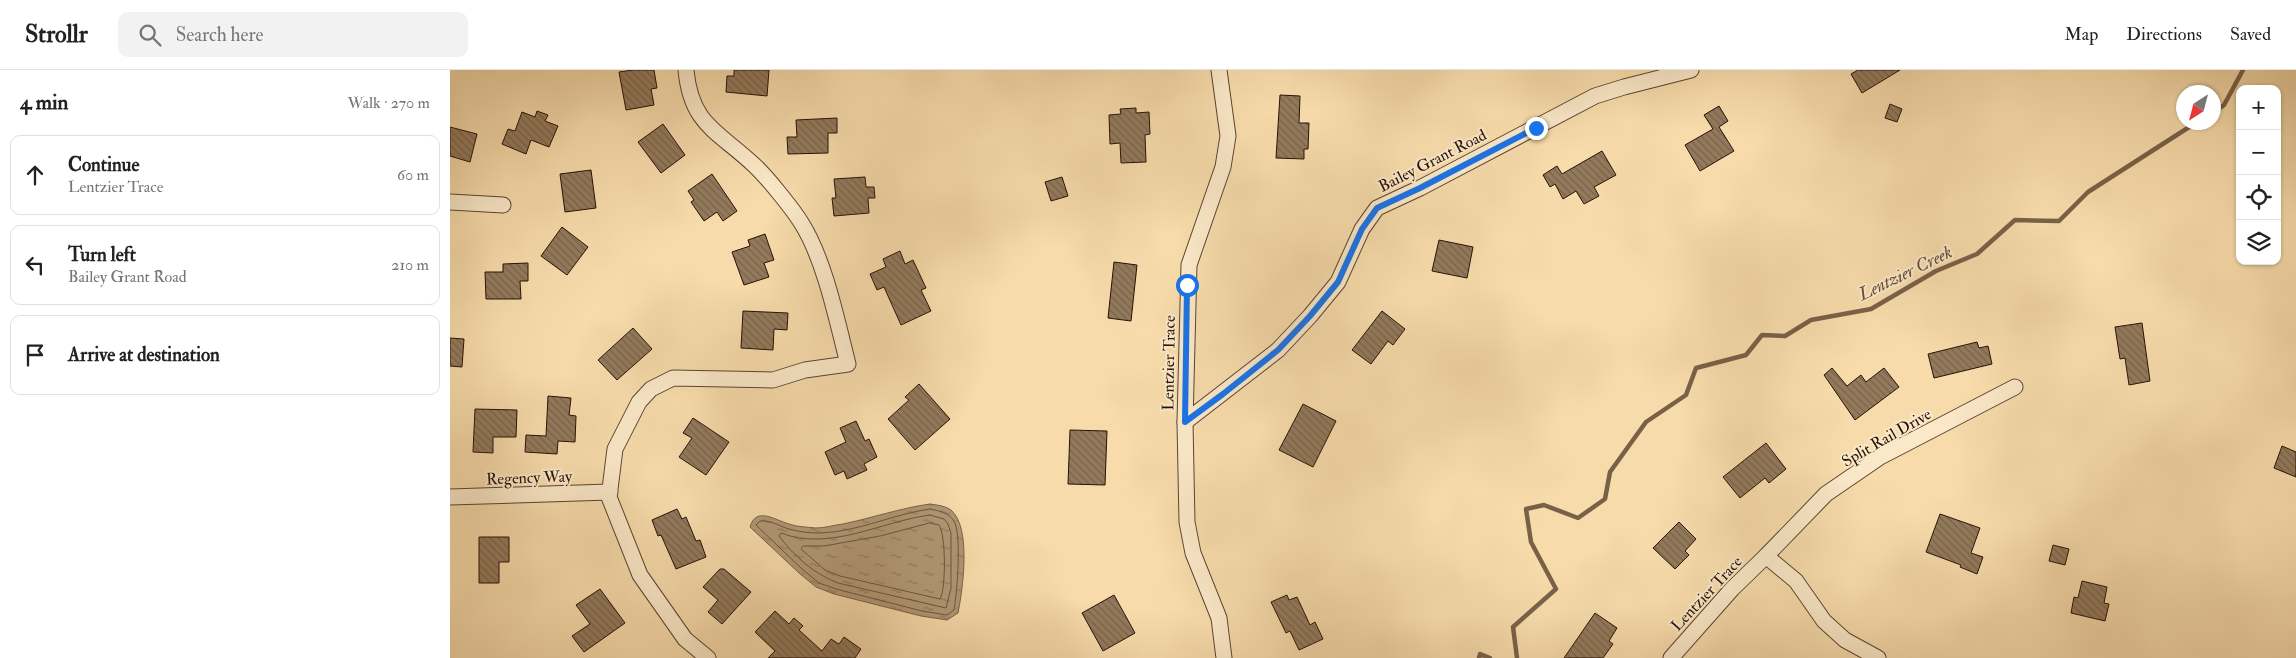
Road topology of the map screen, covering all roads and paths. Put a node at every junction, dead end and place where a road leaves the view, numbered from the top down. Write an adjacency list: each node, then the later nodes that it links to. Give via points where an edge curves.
1 (686, 70): 8 (street, via 687,87 707,127 755,166 802,224 819,262 848,364 805,370 773,380 673,378 651,389 639,402 614,449)
2 (1219, 70): 7 (street, Lentzier Trace, via 1228,136 1223,167 1189,265)
3 (1691, 70): 7 (street, Bailey Grant Road, via 1595,96 1377,208 1362,229 1338,282 1310,316 1278,350)
4 (450, 202): 5 (street)
5 (503, 205)
6 (2015, 387): 10 (street, Split Rail Drive, via 1880,457 1826,494)
7 (1185, 422): 12 (street, Lentzier Trace, via 1187,522 1193,552 1219,618)
8 (610, 492): 9 (street, Regency Way); 11 (street, via 609,498 640,575 685,639)
9 (450, 497)
10 (1766, 556): 13 (street, Lentzier Trace); 14 (street, Lentzier Trace, via 1796,581 1824,621 1845,640)
11 (708, 658)
12 (1224, 658)
13 (1670, 658)
14 (1878, 658)

